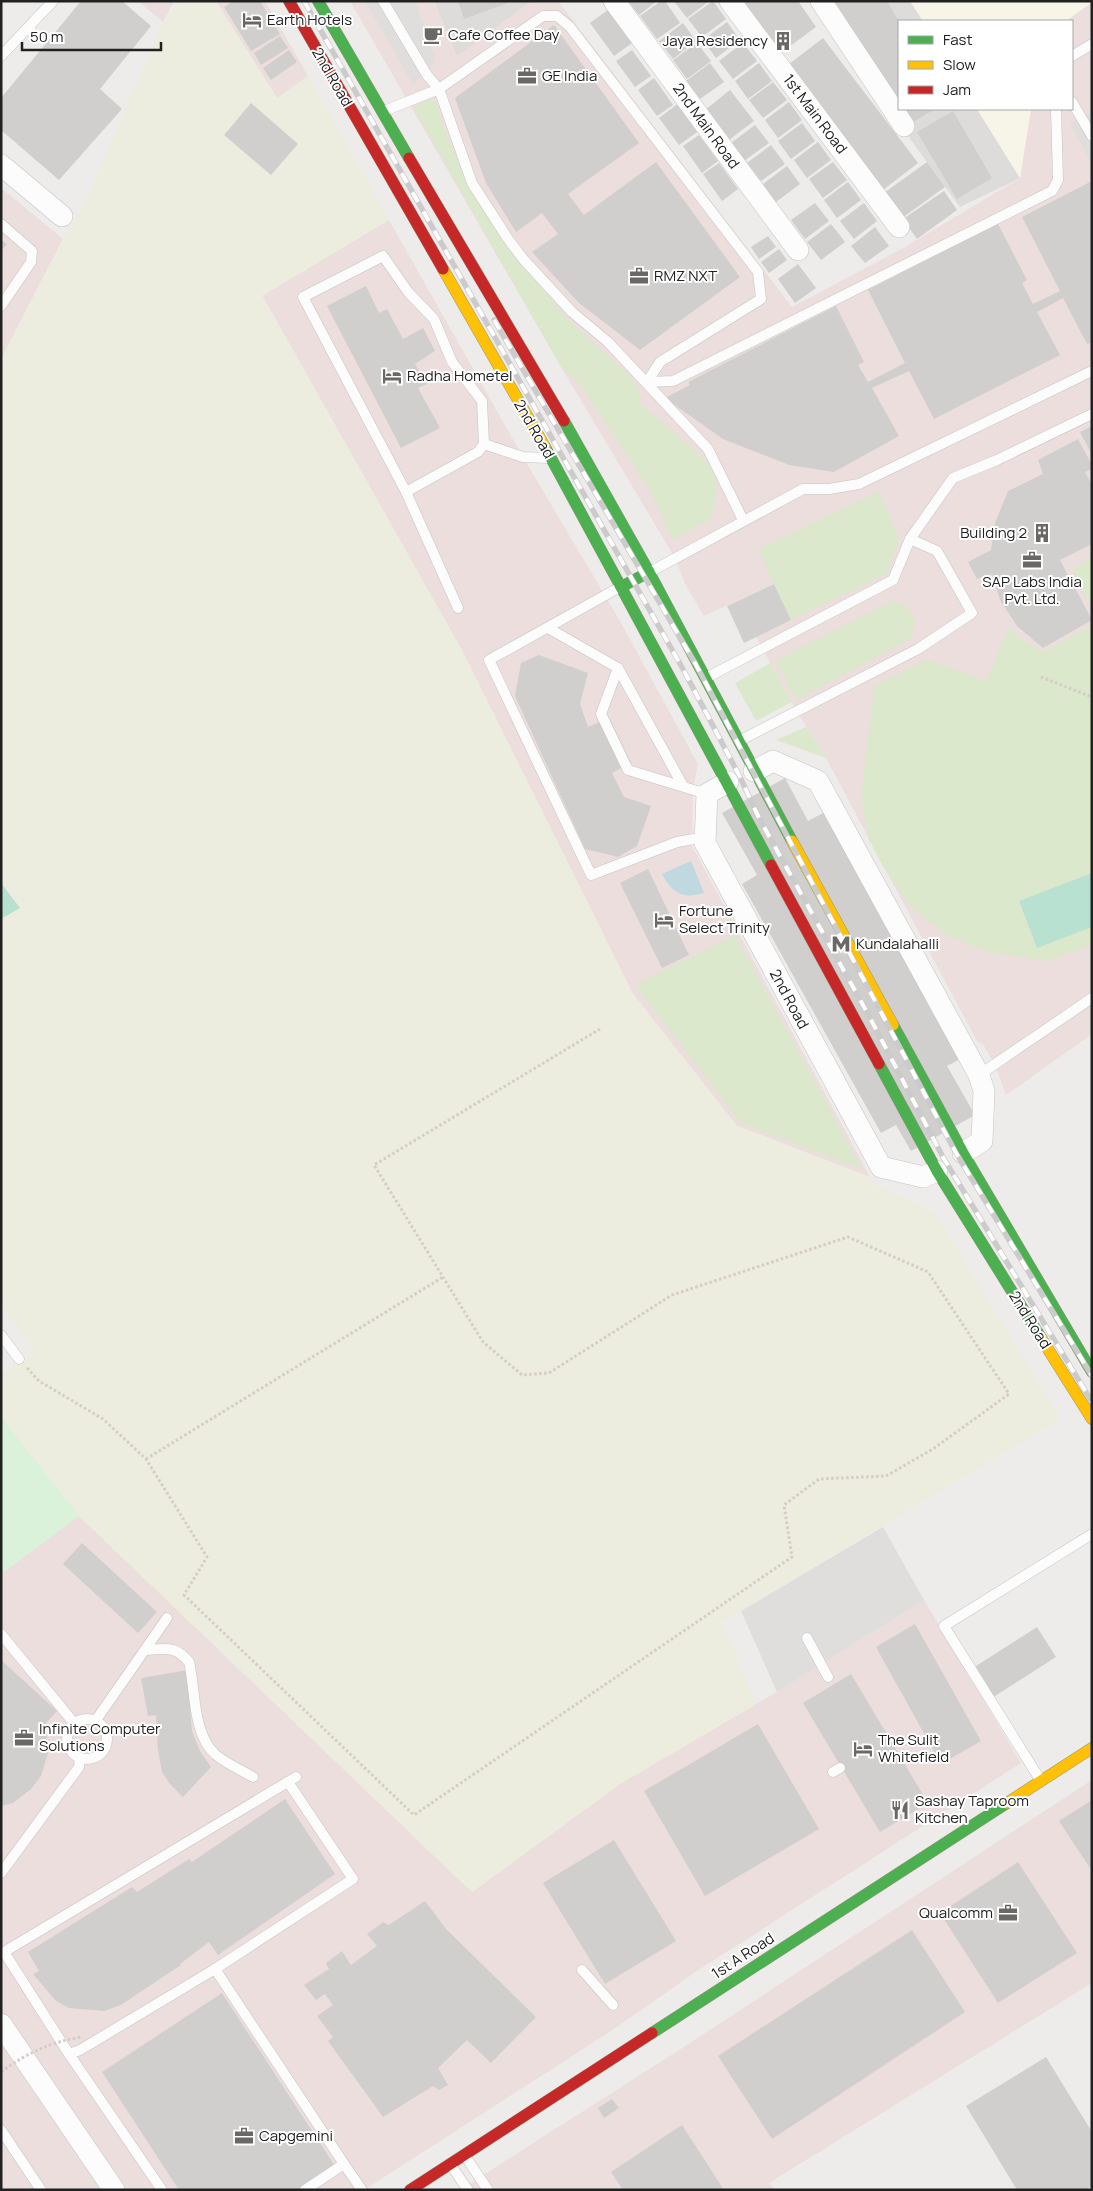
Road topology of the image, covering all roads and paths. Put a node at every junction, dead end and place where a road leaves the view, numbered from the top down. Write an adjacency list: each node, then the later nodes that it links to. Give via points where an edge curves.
1 (53, 1): 10 (lane)
2 (289, 1): 27 (main road, 2nd Road)
3 (318, 1): 14 (main road, 2nd Road)
4 (383, 1): 11 (lane, via 427,75)
5 (614, 1): 21 (street, 2nd Main Road)
6 (730, 1): 20 (street, 1st Main Road)
7 (821, 1): 15 (street)
8 (1092, 44): 9 (lane)
9 (1073, 55)
10 (1, 56)
11 (439, 89): 14 (lane); 24 (lane, via 472,183 508,239 572,312 608,342); 24 (lane, via 543,16 557,16 570,27 758,272 761,299 660,362)
12 (1073, 104): 16 (lane)
13 (1056, 110): 24 (lane, via 1058,180 1052,192 673,381)
14 (382, 112): 31 (main road, 2nd Road, via 556,406)
15 (904, 126)
16 (1092, 136)
17 (1, 165): 18 (street)
18 (62, 216)
19 (1, 224): 22 (lane, via 32,251 31,262)
20 (899, 227)
21 (798, 250)
22 (1, 306)
23 (1092, 371): 29 (lane, via 859,484 803,489)
24 (647, 382): 29 (lane, via 709,450)
25 (1092, 414): 30 (lane, via 953,478)
26 (484, 444): 27 (lane, via 523,458); 28 (lane, via 478,452); 28 (lane, via 482,401 452,362 434,319 408,292 383,256 303,298)
27 (551, 458): 32 (main road, 2nd Road)
28 (406, 492): 33 (lane)
29 (743, 520): 31 (lane)
30 (910, 538): 37 (lane, via 893,580); 39 (lane, via 937,551 972,613 918,649)
31 (649, 572): 32 (main road); 37 (main road, 2nd Road)
32 (621, 587): 34 (lane); 41 (main road, 2nd Road)
33 (458, 608)
34 (548, 628): 35 (lane); 44 (lane, via 489,660 591,875 677,842)
35 (618, 668): 42 (lane); 42 (lane, via 601,714 628,770)
36 (1040, 676): 38 (path)
37 (706, 678): 39 (main road, 2nd Road)
38 (1092, 697)
39 (738, 742): 40 (main road, 2nd Road)
40 (754, 771): 47 (street, via 773,761 818,781); 48 (main road, 2nd Road)
41 (728, 782): 43 (street); 49 (main road, 2nd Road)
42 (682, 784): 43 (lane)
43 (707, 794): 44 (street, 2nd Road)
44 (706, 837): 49 (street, 2nd Road, via 705,843 881,1168 923,1177)
45 (1092, 998): 47 (lane)
46 (600, 1029): 50 (path, via 374,1165)
47 (979, 1075): 48 (street, via 984,1091 982,1141)
48 (963, 1153): 53 (main road, 2nd Road)
49 (937, 1170): 54 (main road, 2nd Road)
50 (443, 1277): 55 (path); 55 (path, via 483,1342 522,1375 549,1373 672,1295 848,1237 928,1272 1010,1394 933,1449 886,1476 819,1479 784,1504 792,1557 414,1815 184,1595 207,1557)
51 (1, 1335): 52 (lane)
52 (19, 1359): 55 (path, via 39,1381 103,1419)
53 (1092, 1372)
54 (1092, 1419)
55 (146, 1459)
56 (1092, 1534): 67 (lane, via 944,1626)
57 (167, 1618): 60 (lane)
58 (1, 1634): 63 (lane)
59 (807, 1638): 61 (lane)
60 (145, 1650): 62 (lane); 66 (lane, via 173,1648 189,1662 206,1744)
61 (828, 1677)
62 (96, 1720): 63 (lane, via 84,1718); 65 (lane, via 106,1732 106,1747 95,1757)
63 (74, 1723): 65 (lane, via 68,1730 68,1746)
64 (1092, 1748): 67 (main road, 1st A Road)
65 (80, 1758): 68 (lane, via 79,1766)
66 (253, 1777)
67 (1041, 1781): 78 (main road, 1st A Road)
68 (1, 1872)
69 (2, 1953): 70 (lane, via 292,1780 353,1879); 75 (lane)
70 (215, 1969): 75 (lane); 79 (lane)
71 (582, 1970): 72 (lane)
72 (613, 2005)
73 (1, 2024): 82 (street)
74 (82, 2037): 76 (path, bridge, via 53,2042)
75 (69, 2054): 83 (lane)
76 (1, 2072)
77 (1, 2130): 81 (lane)
78 (464, 2155): 80 (main road, 1st A Road); 88 (lane)
79 (344, 2164): 84 (lane); 85 (lane)
80 (450, 2164): 86 (main road, 1st A Road); 87 (lane)
81 (41, 2190)
82 (114, 2190)
83 (162, 2190)
84 (305, 2190)
85 (362, 2190)
86 (410, 2190)
87 (468, 2190)
88 (488, 2190)

